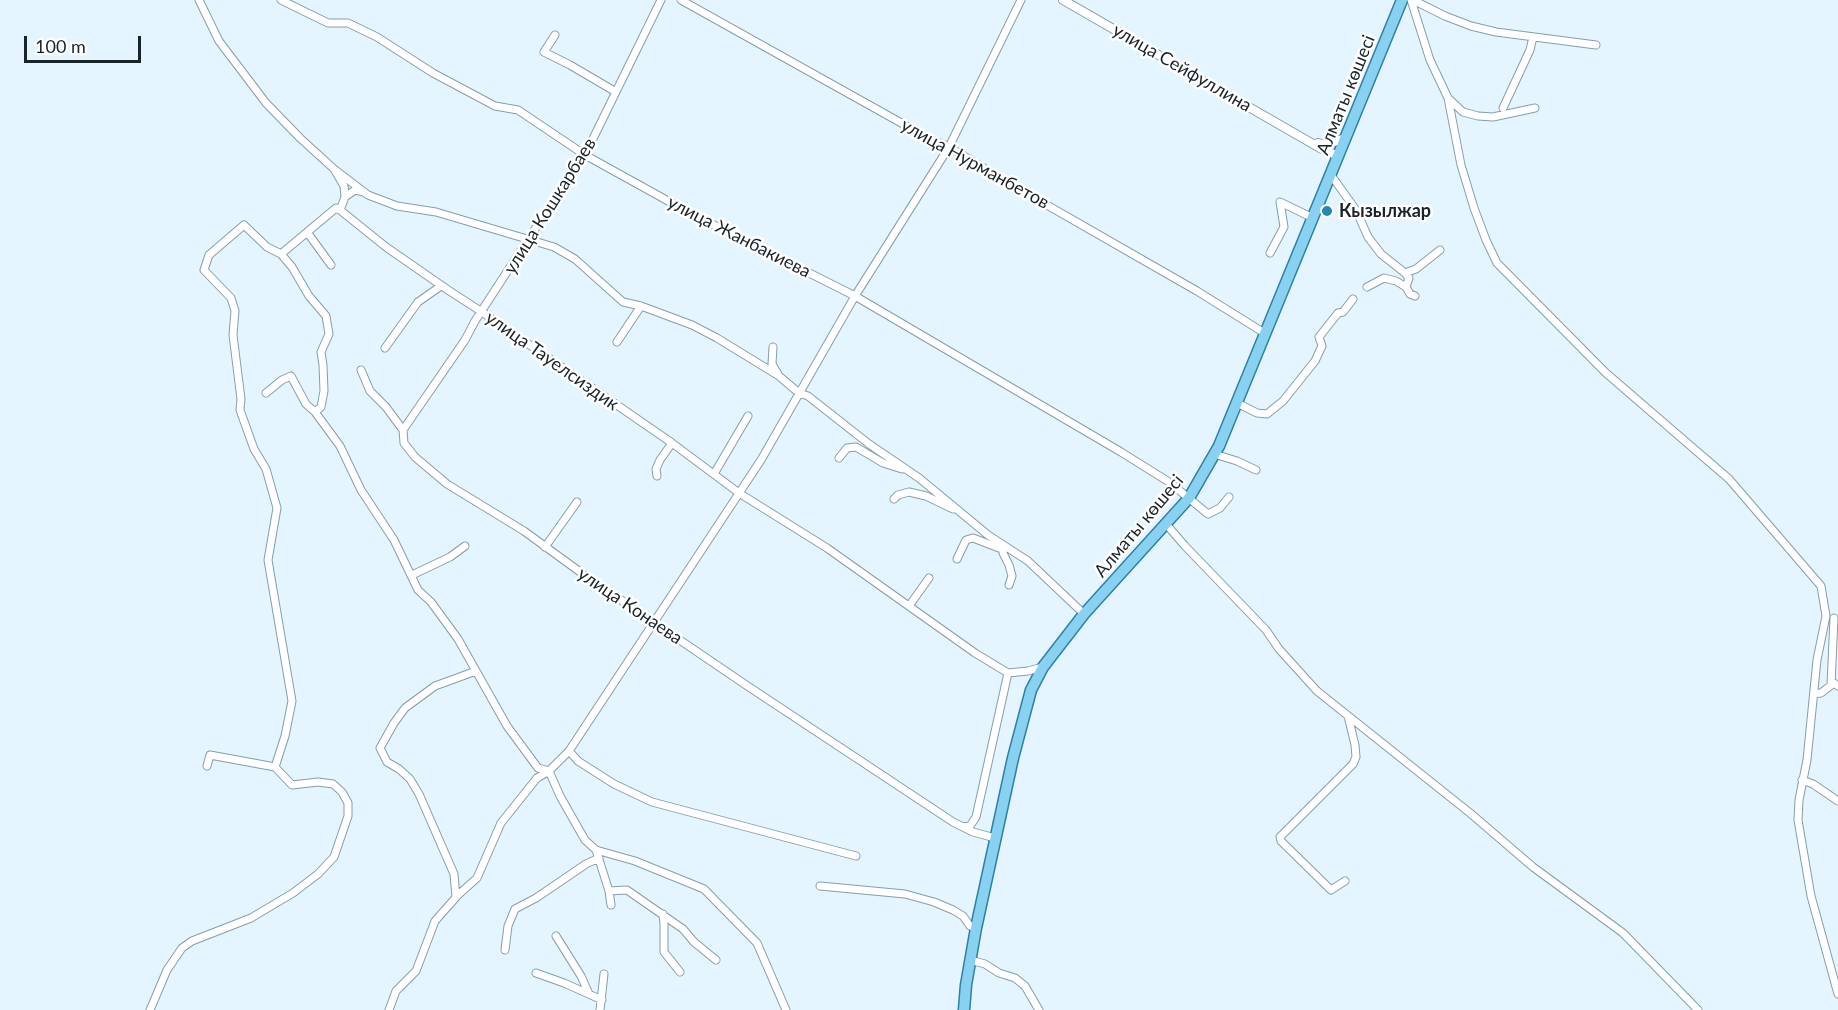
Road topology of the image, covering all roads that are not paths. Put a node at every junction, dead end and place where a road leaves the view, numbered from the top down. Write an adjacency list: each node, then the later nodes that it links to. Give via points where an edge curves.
1 (199, 0): 21 (street, via 219,41 266,103)
2 (281, 0): 19 (street, улица Жанбакиева, via 328,23 348,23 377,37 495,106 518,110)
3 (661, 0): 12 (street, улица Кошкарбаев)
4 (681, 0): 18 (street, улица Нурманбетов)
5 (1021, 0): 18 (street)
6 (1063, 0): 16 (street, улица Сейфуллина)
7 (1402, 0): 17 (main road, Алматы көшесі)
8 (1412, 0): 10 (street, via 1471,26); 13 (street, via 1430,60)
9 (555, 35): 12 (street, via 544,52)
10 (1533, 37): 11 (street); 14 (street)
11 (1596, 45)
12 (616, 92): 19 (street, улица Кошкарбаев)
13 (1448, 98): 15 (street, via 1463,112 1478,116 1493,117); 83 (street, via 1461,165 1497,263 1606,373 1729,479 1821,586 1826,616)
14 (1503, 108)
15 (1535, 108)
16 (1300, 136): 17 (street, улица Сейфуллина, via 1326,145); 20 (street, улица Сейфуллина)
17 (1345, 138): 20 (main road, Алматы көшесі)
18 (949, 147): 37 (street); 42 (street, улица Нурманбетов)
19 (585, 155): 28 (street, улица Кошкарбаев); 37 (street, улица Жанбакиева)
20 (1338, 156): 22 (main road, Алматы көшесі)
21 (334, 169): 23 (street); 24 (street, via 344,186)
22 (1331, 175): 26 (main road, Алматы көшесі); 33 (street, via 1356,210 1368,237 1381,254)
23 (364, 192): 24 (street, via 355,190); 28 (street, via 397,206 436,212)
24 (345, 197): 25 (street)
25 (340, 210): 27 (street, via 336,208); 34 (street, улица Тауелсиздик)
26 (1313, 218): 30 (street, via 1280,202 1284,227); 42 (main road, Алматы көшесі)
27 (307, 232): 31 (street); 32 (street)
28 (529, 238): 40 (street, via 575,259 623,303); 41 (street, улица Кошкарбаев)
29 (1440, 250): 33 (street)
30 (1270, 253)
31 (281, 254): 51 (street, via 326,316 329,334 321,352 324,391 321,407); 87 (street, via 267,247 244,225 209,255 204,270 231,298 235,311 233,335 240,410 266,469 277,508 268,560 292,701)
32 (332, 265)
33 (1405, 273): 36 (street, via 1409,278)
34 (441, 286): 41 (street, улица Тауелсиздик); 44 (street, via 418,302)
35 (1367, 287): 36 (street, via 1384,278)
36 (1406, 287): 38 (street)
37 (855, 296): 49 (street); 63 (street, улица Жанбакиева, via 1122,452)
38 (1415, 297)
39 (1353, 299): 50 (street, via 1319,337 1322,346 1315,361 1283,401 1267,414)
40 (641, 306): 43 (street); 47 (street, via 692,325)
41 (482, 312): 53 (street); 54 (street, улица Тауелсиздик)
42 (1266, 334): 50 (main road, Алматы көшесі)
43 (617, 342)
44 (385, 348)
45 (773, 348): 47 (street, via 772,364)
46 (361, 370): 53 (street, улица Конаева, via 370,391)
47 (779, 376): 49 (street)
48 (266, 393): 51 (street, via 291,376 306,404)
49 (799, 393): 57 (street); 61 (street)
50 (1237, 404): 55 (main road, Алматы көшесі)
51 (315, 412): 72 (street, via 340,446 361,490)
52 (748, 416): 59 (street)
53 (403, 430): 70 (street, улица Конаева, via 404,443 447,484)
54 (672, 443): 59 (street, улица Тауелсиздик); 60 (street, via 660,460)
55 (1214, 454): 58 (street); 63 (main road, Алматы көшесі)
56 (839, 458): 57 (street, via 847,448 856,447)
57 (908, 470): 66 (street)
58 (1256, 470)
59 (714, 474): 61 (street, улица Тауелсиздик)
60 (657, 476)
61 (740, 493): 75 (street, улица Тауелсиздик); 78 (street)
62 (1228, 497): 63 (street, улица Жанбакиева, via 1220,508 1208,514)
63 (1189, 498): 67 (main road, Алматы көшесі)
64 (894, 499): 66 (street, via 909,492)
65 (577, 502): 70 (street)
66 (963, 515): 69 (street)
67 (1166, 524): 76 (main road, Алматы көшесі); 84 (street, via 1266,630 1317,691)
68 (465, 546): 72 (street)
69 (1003, 546): 71 (street, via 973,538 966,540); 74 (street, via 1012,576); 76 (street, via 1028,561)
70 (545, 547): 78 (street, улица Конаева)
71 (957, 559)
72 (412, 575): 80 (street, via 418,590 458,639)
73 (929, 578): 75 (street)
74 (1009, 585)
75 (909, 606): 81 (street, улица Тауелсиздик)
76 (1084, 614): 79 (main road, Алматы көшесі)
77 (1834, 618): 82 (street)
78 (654, 622): 85 (street); 91 (street, улица Конаева)
79 (1042, 667): 81 (street); 92 (main road, Алматы көшесі, via 1020,725)
80 (476, 671): 88 (street, via 507,726 538,768); 99 (street, via 435,686 405,708 380,748 387,762 410,779 419,794 454,874)
81 (1008, 673): 91 (street, via 976,818 970,826)
82 (1835, 686): 83 (street)
83 (1814, 694): 89 (street)
84 (1348, 716): 96 (street, via 1355,745 1353,764 1280,837 1331,890); 119 (street, via 1533,867 1623,933)
85 (569, 751): 88 (street); 94 (street, via 614,784 652,802)
86 (207, 766): 87 (street, via 210,755)
87 (275, 767): 113 (street, via 292,785 333,784 342,792 348,802 348,816 334,857 293,893 251,918 182,948 167,970)
88 (549, 771): 93 (street, via 585,840); 99 (street, via 537,778 501,823 477,878)
89 (1802, 780): 90 (street); 111 (street, via 1800,831 1811,896)
90 (1838, 801)
91 (963, 827): 92 (street, улица Конаева)
92 (995, 838): 102 (main road, Алматы көшесі)
93 (596, 850): 95 (street); 116 (street, via 704,889 757,943)
94 (856, 856)
95 (599, 858): 98 (street); 104 (street, via 515,909)
96 (1345, 881)
97 (820, 886): 102 (street, via 905,894 953,910)
98 (609, 891): 100 (street); 101 (street, via 627,890)
99 (456, 897): 114 (street, via 435,921 417,971 396,991)
100 (611, 905)
101 (663, 914): 105 (street); 107 (street, via 664,952)
102 (976, 928): 106 (main road, Алматы көшесі)
103 (556, 936): 110 (street)
104 (505, 950)
105 (716, 960)
106 (970, 960): 117 (main road, Алматы көшесі); 118 (street, via 1015,978 1025,986)
107 (680, 972)
108 (536, 973): 110 (street)
109 (604, 974): 112 (street)
110 (589, 994): 112 (street)
111 (1838, 994)
112 (602, 1000): 115 (street)
113 (150, 1010)
114 (389, 1010)
115 (600, 1010)
116 (786, 1010)
117 (964, 1010)
118 (1039, 1010)
119 (1698, 1010)

